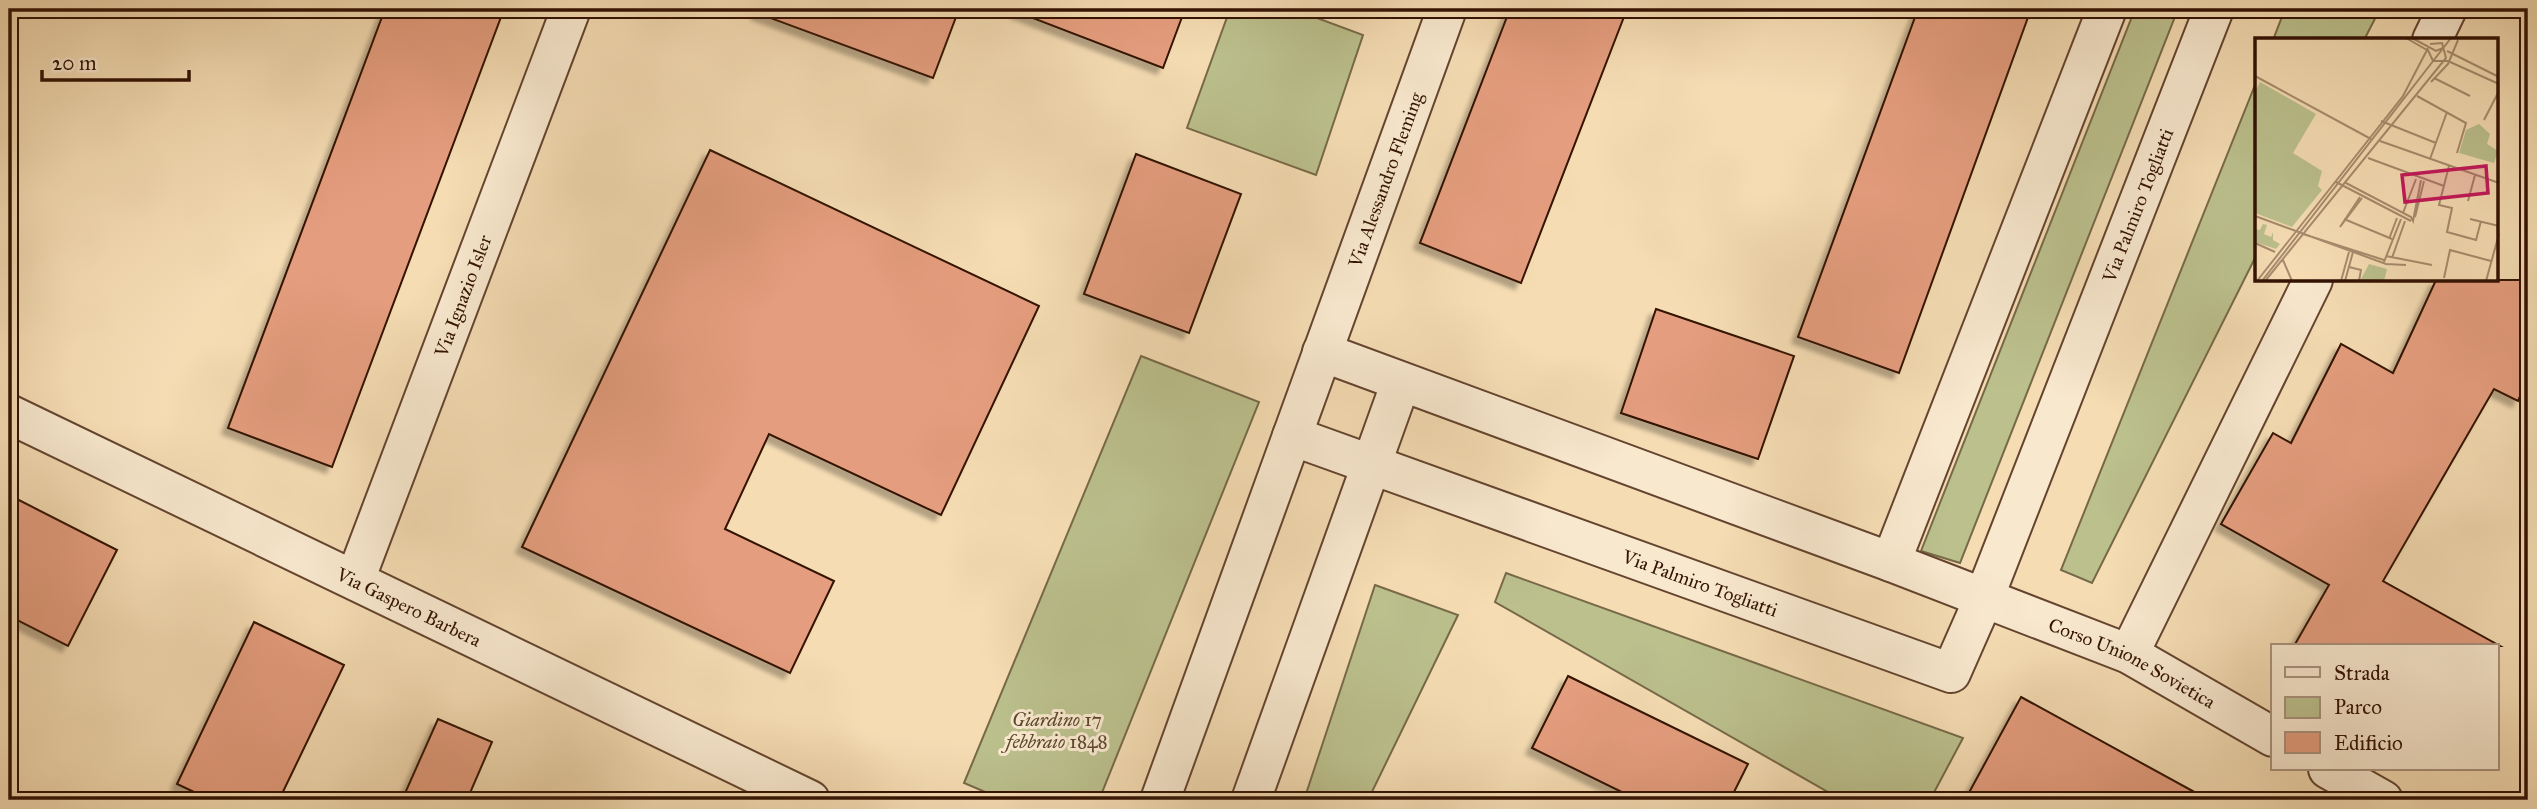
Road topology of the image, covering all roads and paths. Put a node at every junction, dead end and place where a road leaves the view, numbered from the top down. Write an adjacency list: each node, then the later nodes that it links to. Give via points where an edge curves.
1 (571, 9): 14 (street, Via Ignazio Isler)
2 (1447, 9): 8 (street, Via Alessandro Fleming)
3 (2108, 9): 13 (street)
4 (2214, 9): 15 (street, Via Palmiro Togliatti)
5 (2447, 9): 6 (street)
6 (2433, 38)
7 (2312, 282): 16 (street)
8 (1322, 352): 9 (street); 11 (street)
9 (1401, 382): 12 (street); 13 (street)
10 (9, 414): 14 (street, Via Gaspero Barbera)
11 (1292, 436): 12 (street, Via Palmiro Togliatti); 20 (street)
12 (1372, 465): 15 (street, Via Palmiro Togliatti, via 1951,673); 21 (street)
13 (1891, 562): 15 (street)
14 (355, 580): 19 (street, Via Gaspero Barbera)
15 (1984, 598): 16 (street, Corso Unione Sovietica)
16 (2129, 654): 17 (street, Corso Unione Sovietica)
17 (2271, 736)
18 (2330, 770): 22 (street)
19 (810, 800)
20 (1160, 800)
21 (1251, 800)
22 (2383, 800)

